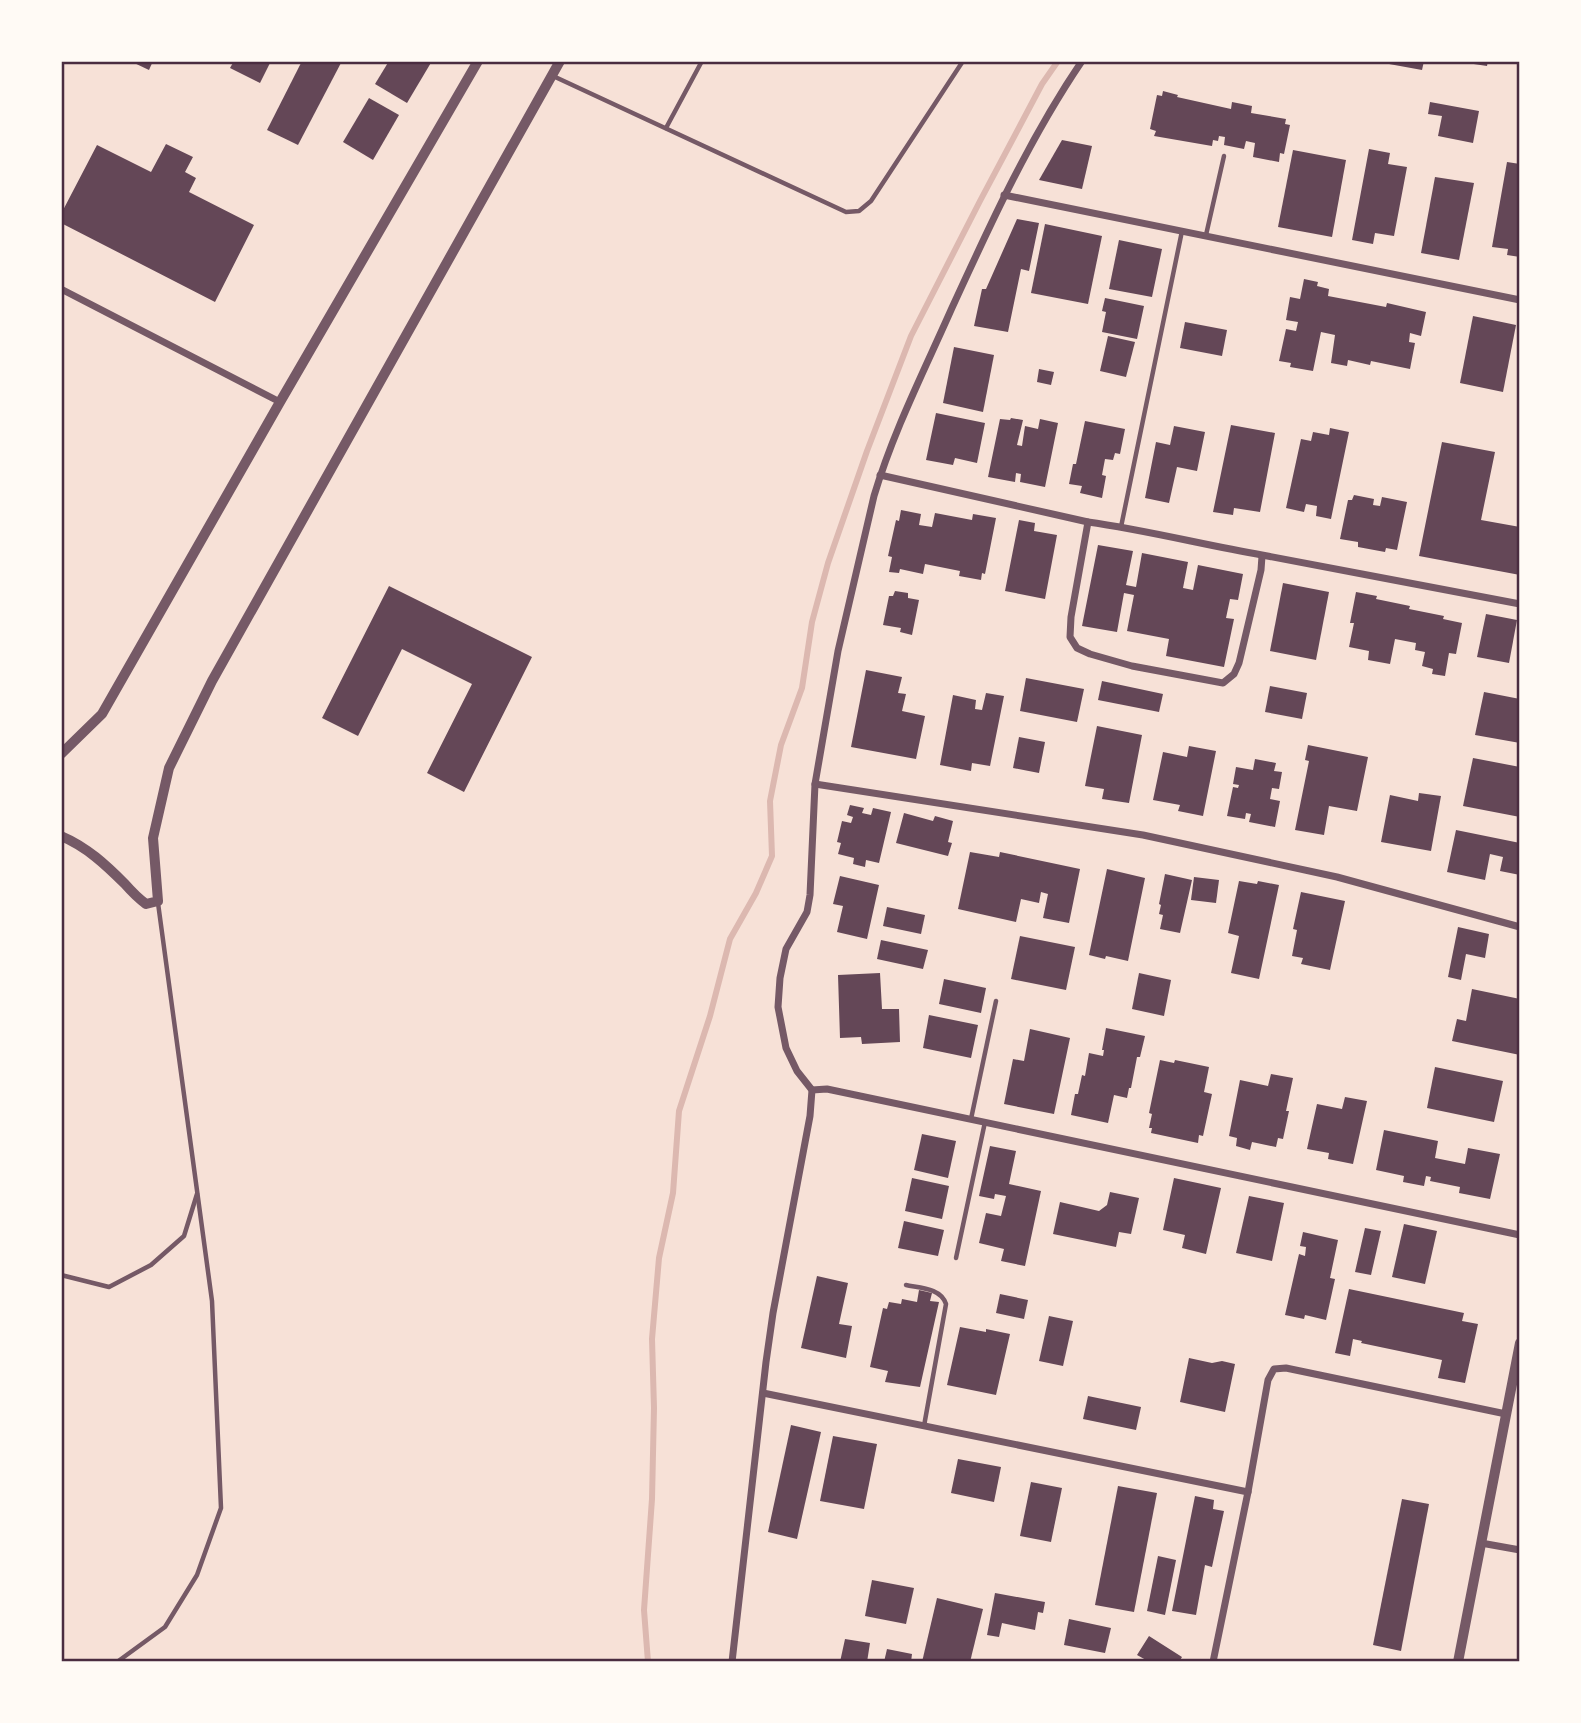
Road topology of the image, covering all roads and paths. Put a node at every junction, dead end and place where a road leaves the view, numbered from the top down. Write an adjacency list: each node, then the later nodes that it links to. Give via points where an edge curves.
1 (478, 61): 14 (street)
2 (560, 61): 6 (street)
3 (702, 61): 7 (lane)
4 (963, 61): 7 (lane, via 871,201 859,211 846,212)
5 (1082, 61): 9 (street)
6 (552, 75): 7 (lane); 23 (street, via 212,681 169,768 153,838)
7 (666, 128)
8 (1224, 156): 11 (lane)
9 (1004, 195): 10 (street); 15 (street)
10 (1182, 231): 11 (street); 17 (lane)
11 (1206, 235): 13 (street)
12 (61, 289): 14 (street)
13 (1520, 300)
14 (280, 402): 20 (street, via 102,714)
15 (880, 475): 16 (street); 21 (street, via 838,650)
16 (1088, 522): 17 (street); 18 (street, via 1071,617 1070,637 1077,648 1132,666 1193,678 1223,683 1234,674)
17 (1121, 527): 18 (street)
18 (1262, 555): 19 (street)
19 (1520, 604)
20 (61, 754)
21 (815, 784): 24 (street, via 1143,835 1337,877); 26 (street, via 810,895 807,912 786,949 778,1007 786,1048)
22 (61, 836): 23 (street, via 92,853 137,898 146,904)
23 (158, 901): 29 (lane)
24 (1520, 927)
25 (996, 1001): 27 (lane)
26 (812, 1090): 27 (street, via 827,1089); 35 (street)
27 (971, 1119): 28 (street)
28 (985, 1122): 30 (street); 31 (lane)
29 (198, 1191): 32 (lane, via 184,1236 151,1265 109,1287); 41 (lane, via 212,1301 221,1508 197,1575 165,1627)
30 (1520, 1235)
31 (957, 1258)
32 (61, 1275)
33 (906, 1285): 37 (lane, via 937,1292 946,1304)
34 (1520, 1343): 36 (street)
35 (763, 1393): 37 (street); 42 (street)
36 (1506, 1415): 38 (street, via 1274,1369 1268,1380); 39 (street)
37 (923, 1426): 38 (street)
38 (1248, 1492): 43 (street)
39 (1480, 1543): 40 (street); 44 (street)
40 (1520, 1550)
41 (117, 1662)
42 (732, 1662)
43 (1213, 1662)
44 (1458, 1662)

